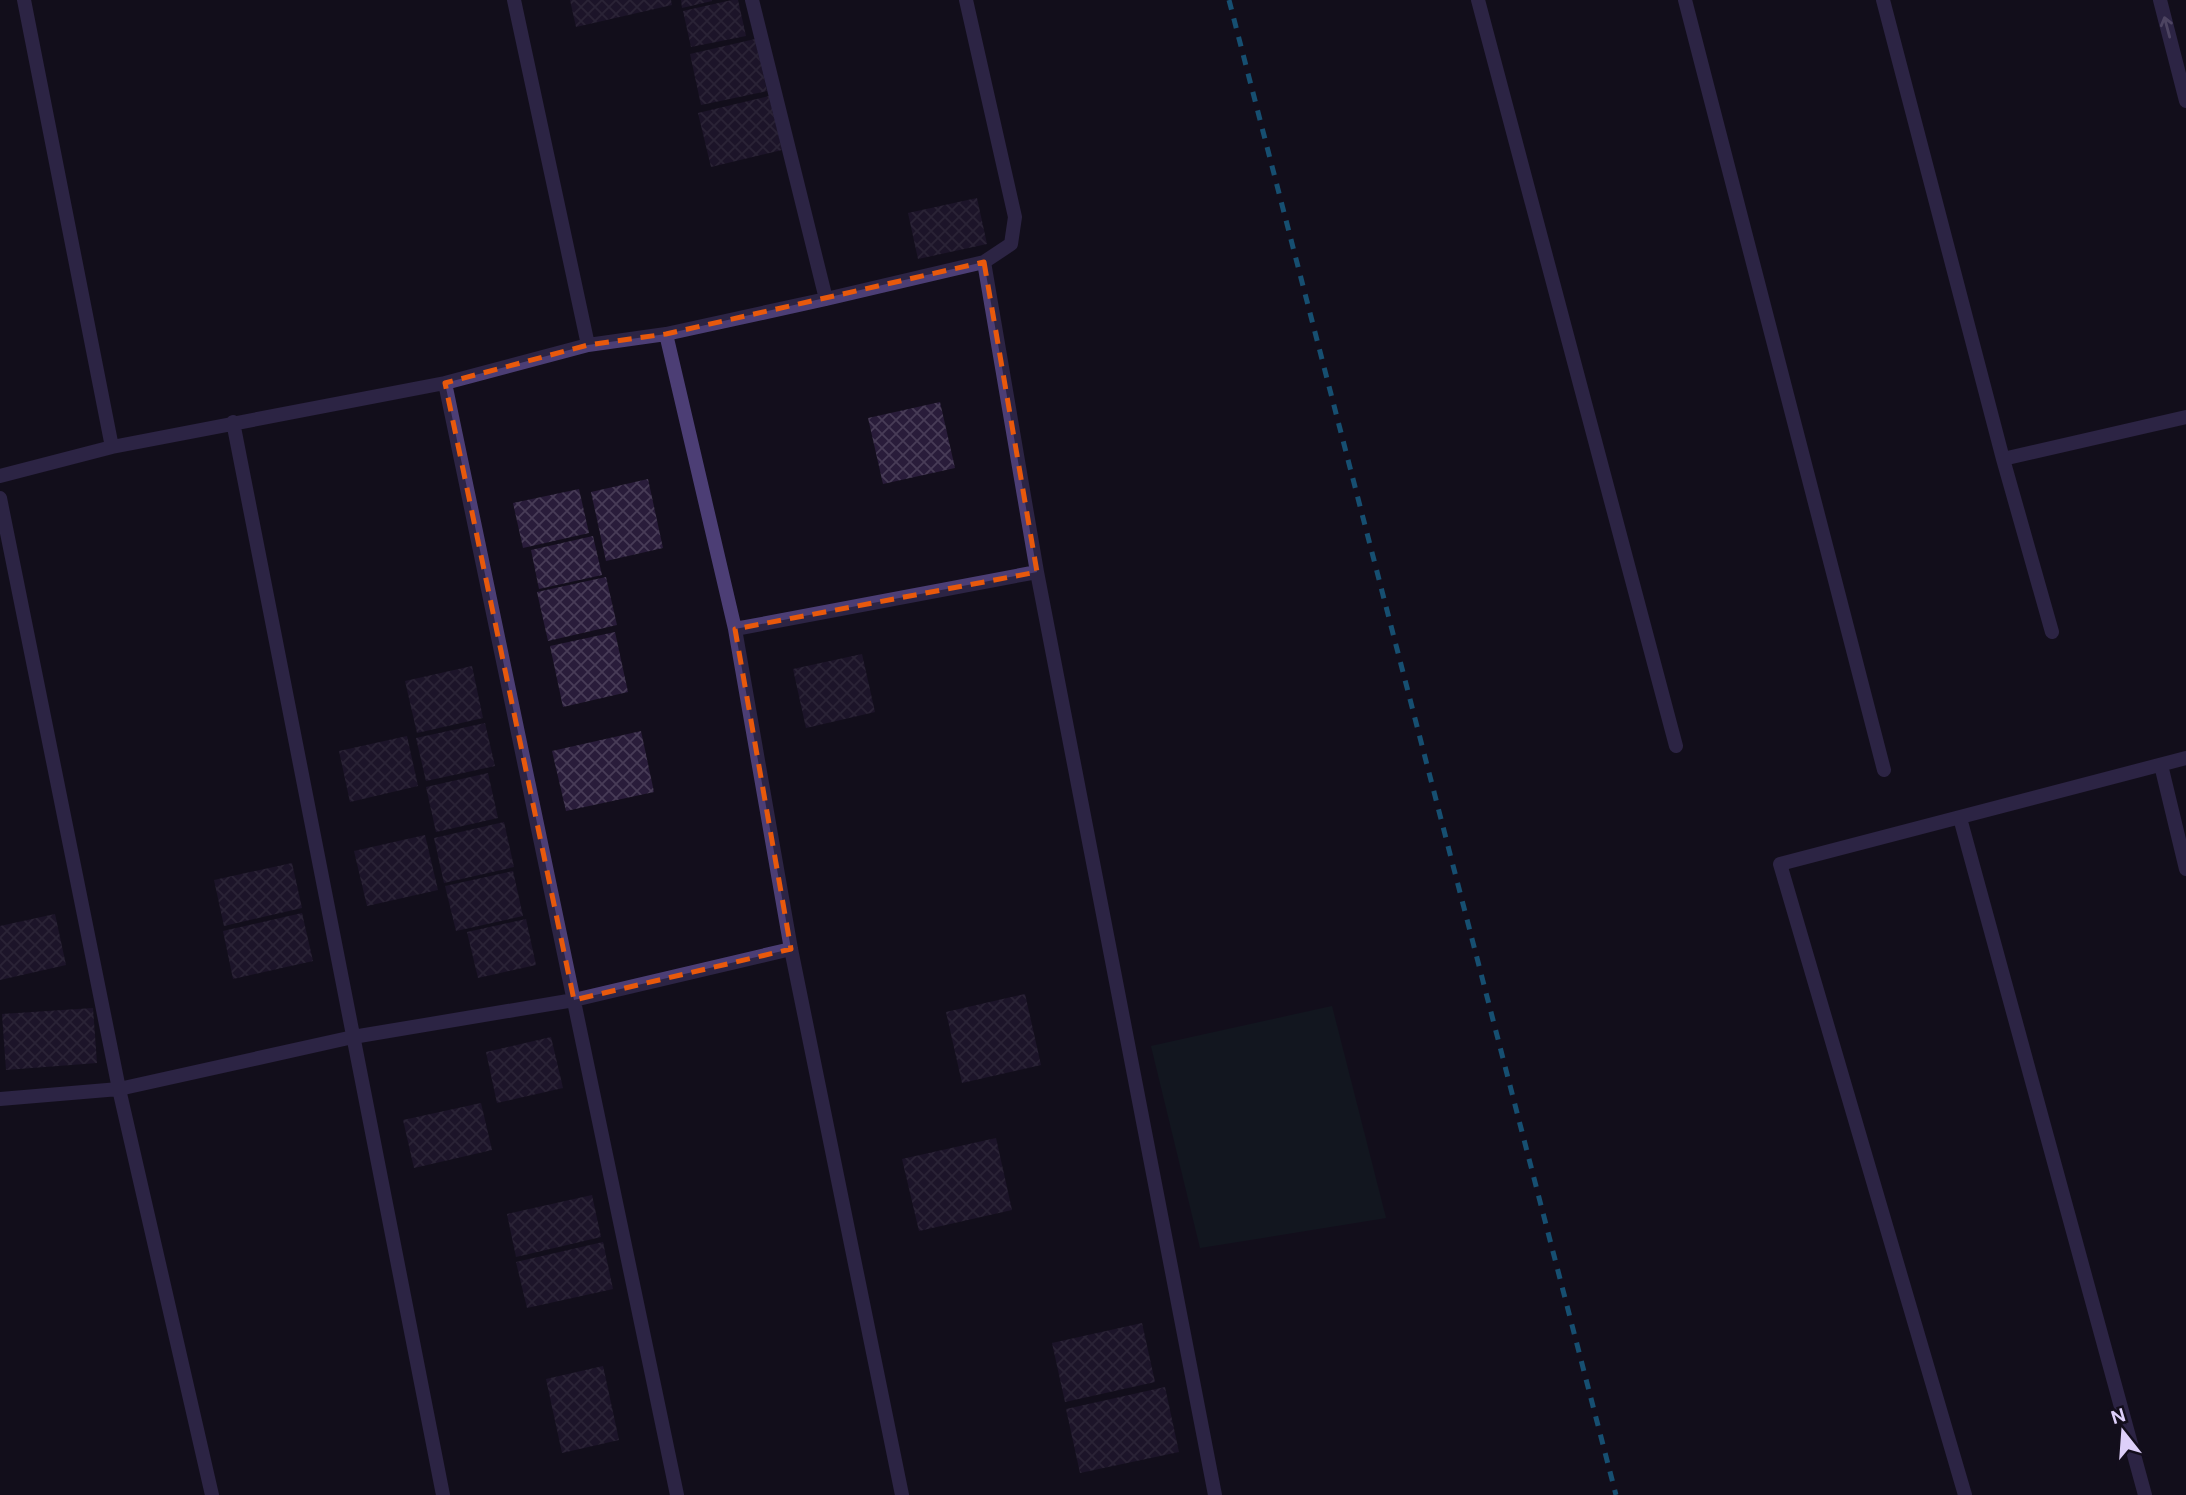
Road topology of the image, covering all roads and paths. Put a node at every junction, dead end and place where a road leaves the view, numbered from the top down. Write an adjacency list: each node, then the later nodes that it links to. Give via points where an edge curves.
1 (24, 0): 17 (street)
2 (514, 0): 13 (street)
3 (752, 0): 11 (street)
4 (966, 0): 10 (street, via 1015,217 1011,244)
5 (1478, 0): 24 (street)
6 (1685, 0): 27 (street)
7 (1883, 0): 18 (street)
8 (2160, 0): 9 (street, one-way to 8)
9 (2186, 100)
10 (984, 262): 11 (street); 21 (street)
11 (826, 299): 12 (street)
12 (666, 334): 13 (street); 22 (street)
13 (587, 345): 14 (street)
14 (446, 383): 16 (street); 31 (street)
15 (2186, 417): 18 (street)
16 (233, 422): 17 (street); 32 (street)
17 (112, 447): 19 (street)
18 (2003, 459): 23 (street)
19 (0, 476)
20 (0, 498): 33 (street)
21 (1037, 572): 22 (street); 39 (street)
22 (735, 629): 30 (street)
23 (2052, 632)
24 (1676, 746)
25 (2186, 758): 26 (street)
26 (2161, 765): 28 (street); 29 (street)
27 (1884, 770)
28 (1960, 818): 40 (street, via 1780,864); 41 (street)
29 (2186, 869)
30 (790, 949): 31 (street); 38 (street)
31 (574, 1000): 32 (street); 37 (street)
32 (353, 1037): 33 (street); 36 (street)
33 (119, 1089): 34 (street); 35 (street)
34 (0, 1099)
35 (212, 1495)
36 (443, 1495)
37 (677, 1495)
38 (902, 1495)
39 (1214, 1495)
40 (1965, 1495)
41 (2146, 1495)

